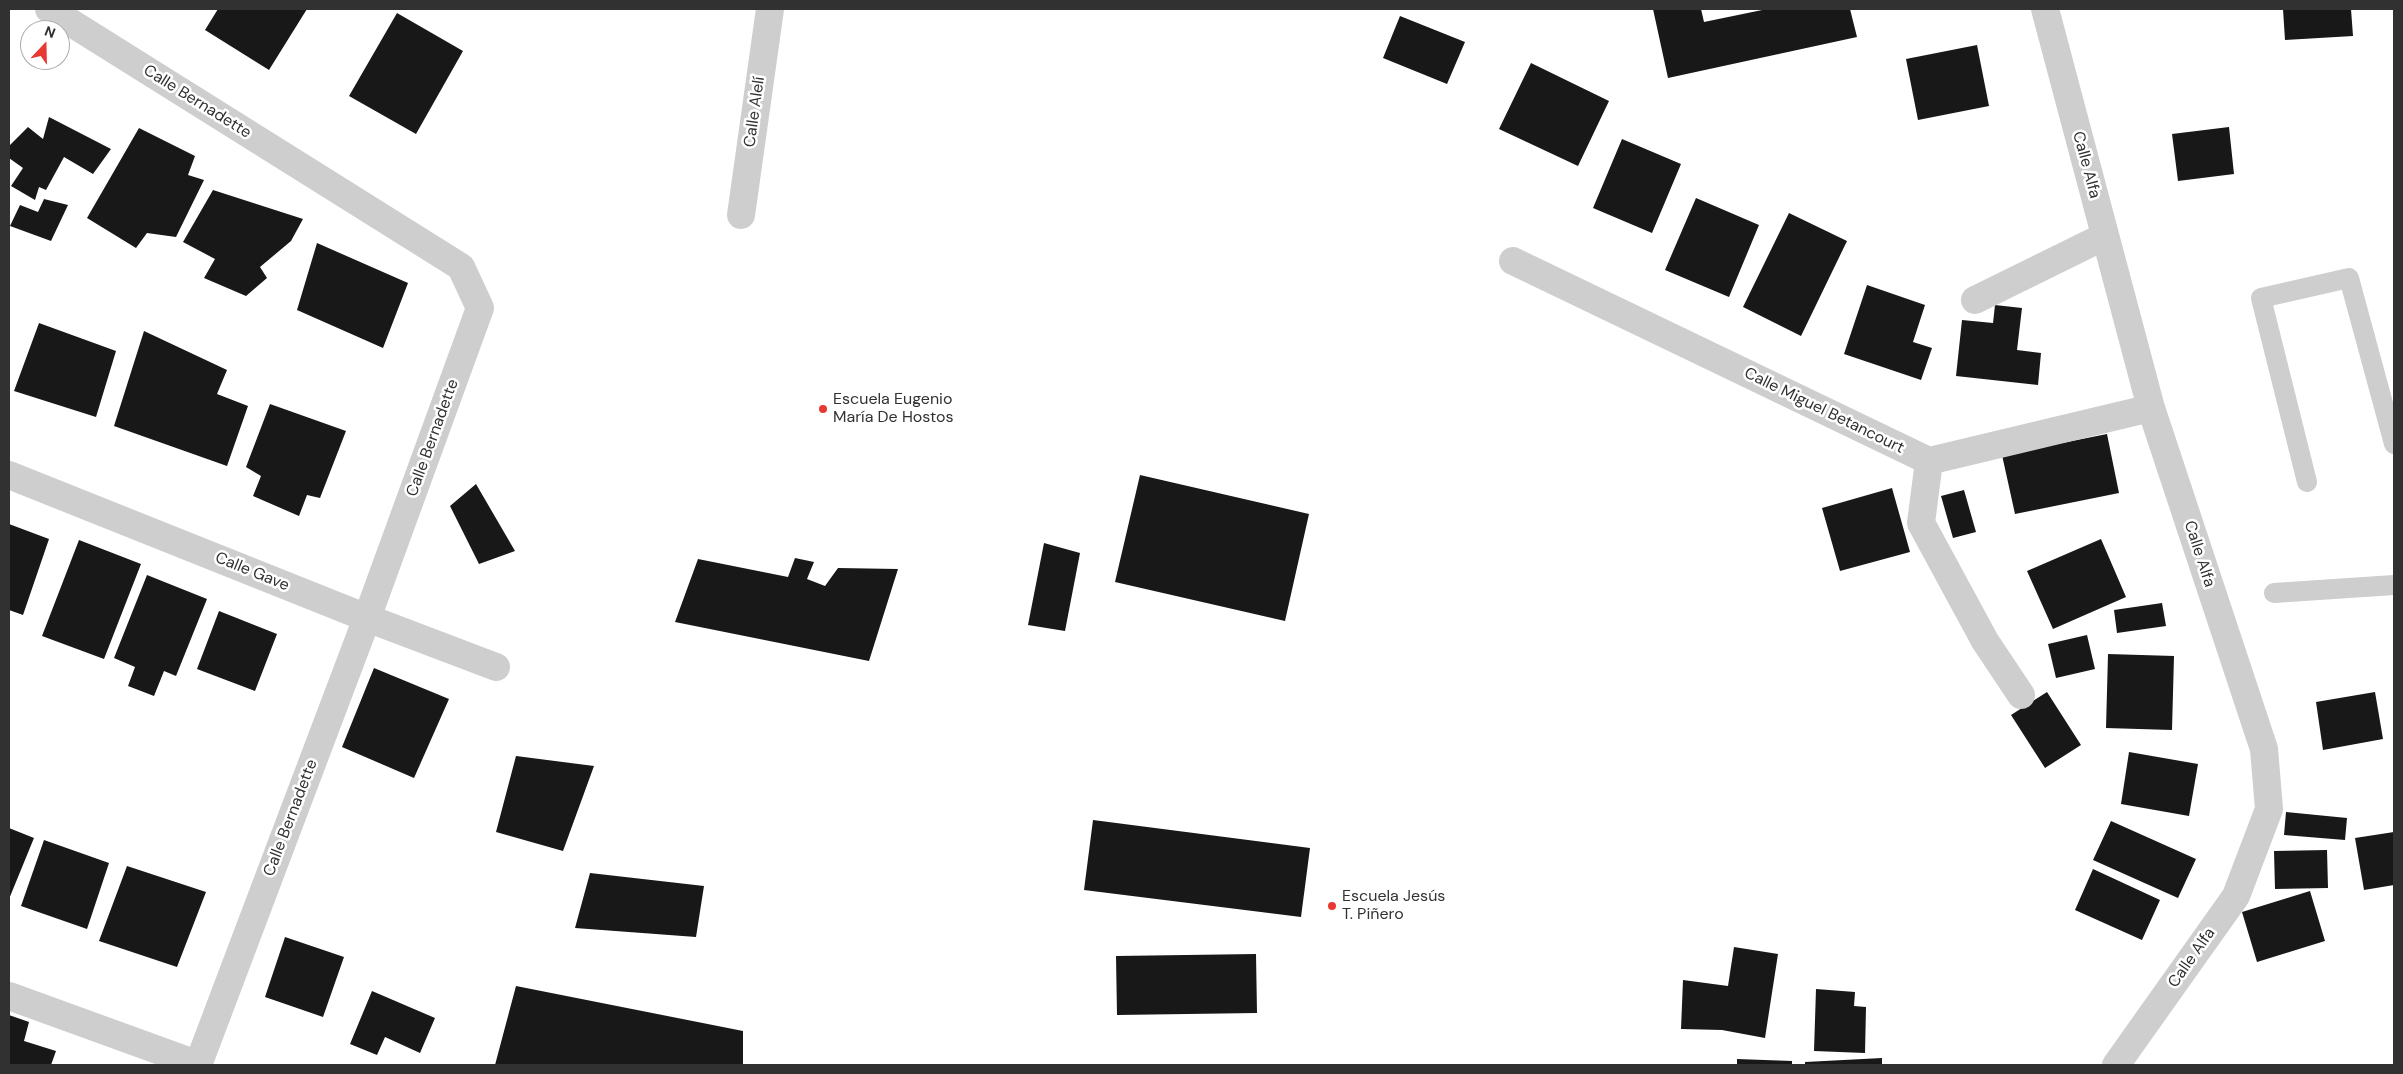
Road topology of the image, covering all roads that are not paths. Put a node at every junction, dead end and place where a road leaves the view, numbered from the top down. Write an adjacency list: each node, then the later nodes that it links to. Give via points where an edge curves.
1 (49, 9): 15 (street, Calle Bernadette, via 461,267 480,308)
2 (770, 9): 4 (street, Calle Alelí)
3 (2045, 9): 5 (street, Calle Alfa)
4 (741, 216)
5 (2105, 236): 7 (street); 8 (street, Calle Alfa)
6 (1513, 261): 10 (street, Calle Miguel Betancourt)
7 (1975, 300)
8 (2151, 408): 10 (street); 20 (street, Calle Alfa, via 2264,749 2269,809 2236,896)
9 (2394, 444): 12 (lane, via 2349,278 2261,298)
10 (1929, 461): 17 (street, via 1921,523 1985,642)
11 (9, 475): 15 (street, Calle Gave)
12 (2307, 482)
13 (2394, 585): 14 (lane)
14 (2274, 593)
15 (367, 618): 16 (street, Calle Gave); 19 (street, Calle Bernadette)
16 (496, 667)
17 (2021, 695)
18 (9, 996): 19 (street)
19 (198, 1065)
20 (2116, 1065)

